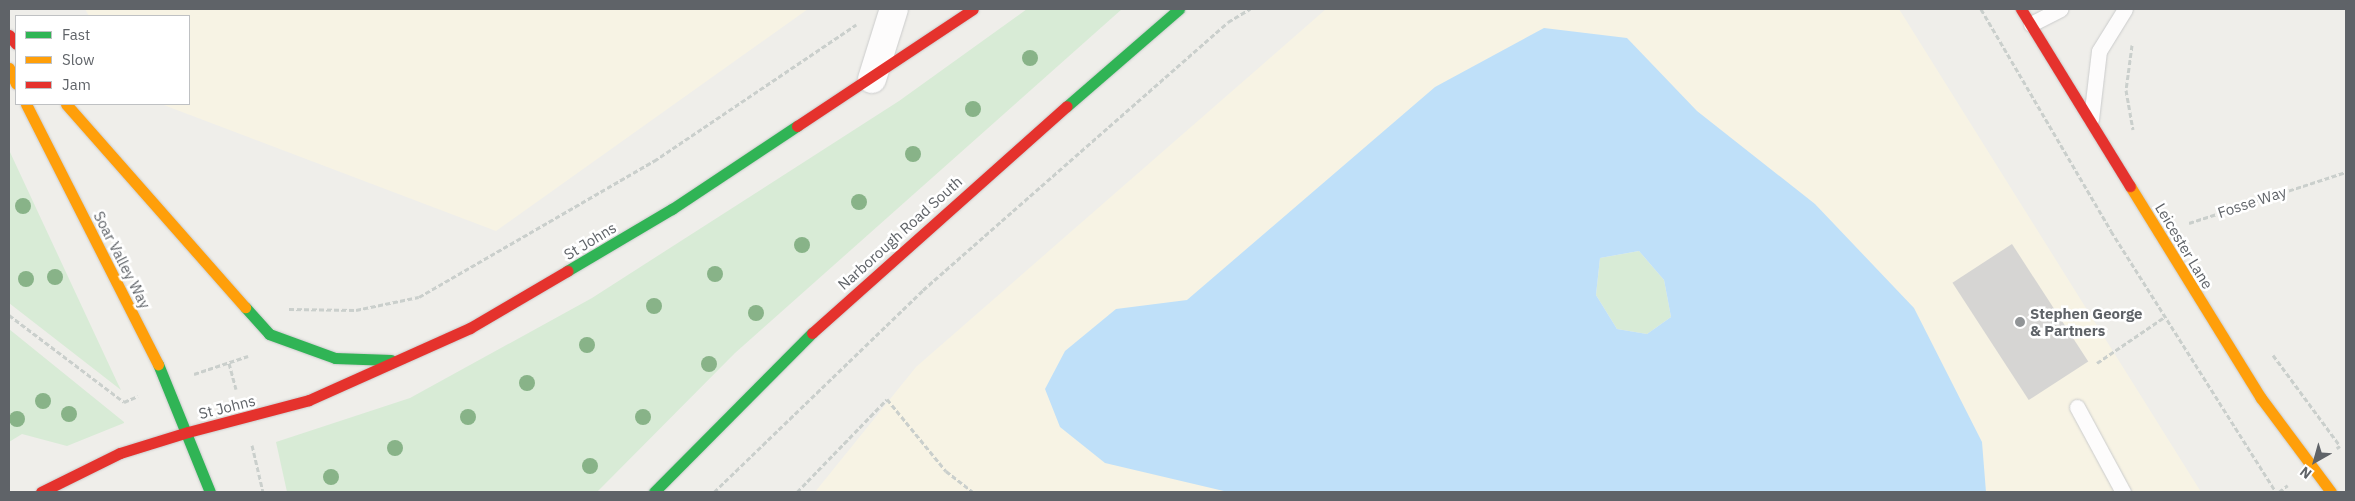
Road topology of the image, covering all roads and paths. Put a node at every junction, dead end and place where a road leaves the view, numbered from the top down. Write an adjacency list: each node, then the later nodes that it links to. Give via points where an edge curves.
1 (894, 9): 12 (street)
2 (973, 9): 12 (main road, St Johns)
3 (1179, 9): 32 (main road, Narborough Road South, via 885,265 741,400)
4 (1250, 9): 33 (path, via 1228,22 923,290)
5 (1981, 9): 21 (path)
6 (2021, 9): 10 (main road, Leicester Lane)
7 (2060, 9): 10 (lane)
8 (2121, 15): 16 (lane, via 2099,52); 17 (path, via 2134,48 2126,90)
9 (863, 18): 22 (path, via 654,161 420,297 356,310 291,306)
10 (2031, 24): 16 (main road, Leicester Lane)
11 (9, 68): 13 (main road)
12 (872, 79): 24 (main road, St Johns, via 602,252 470,328)
13 (15, 82)
14 (27, 105): 26 (main road, Soar Valley Way)
15 (67, 105): 22 (main road)
16 (2091, 119): 29 (main road, Leicester Lane, via 2256,391)
17 (2138, 139)
18 (2346, 172): 19 (path, Fosse Way, via 2183,225)
19 (2189, 233)
20 (9, 315): 26 (path, via 124,402)
21 (2166, 316): 25 (path); 37 (path)
22 (269, 334): 24 (main road, via 335,358); 26 (path, via 258,351)
23 (2266, 345): 29 (path, via 2340,446)
24 (405, 359): 28 (main road, St Johns, via 292,406)
25 (2097, 363)
26 (167, 384): 28 (main road, Soar Valley Way)
27 (2077, 407): 36 (lane)
28 (188, 432): 30 (main road, St Johns, via 120,453 69,474); 31 (main road, Soar Valley Way)
29 (2311, 467): 37 (path); 38 (main road, Leicester Lane)
30 (41, 492)
31 (210, 492)
32 (654, 492)
33 (714, 492)
34 (797, 492): 35 (path, via 887,399 946,471)
35 (973, 492)
36 (2123, 492)
37 (2278, 492)
38 (2331, 492)

